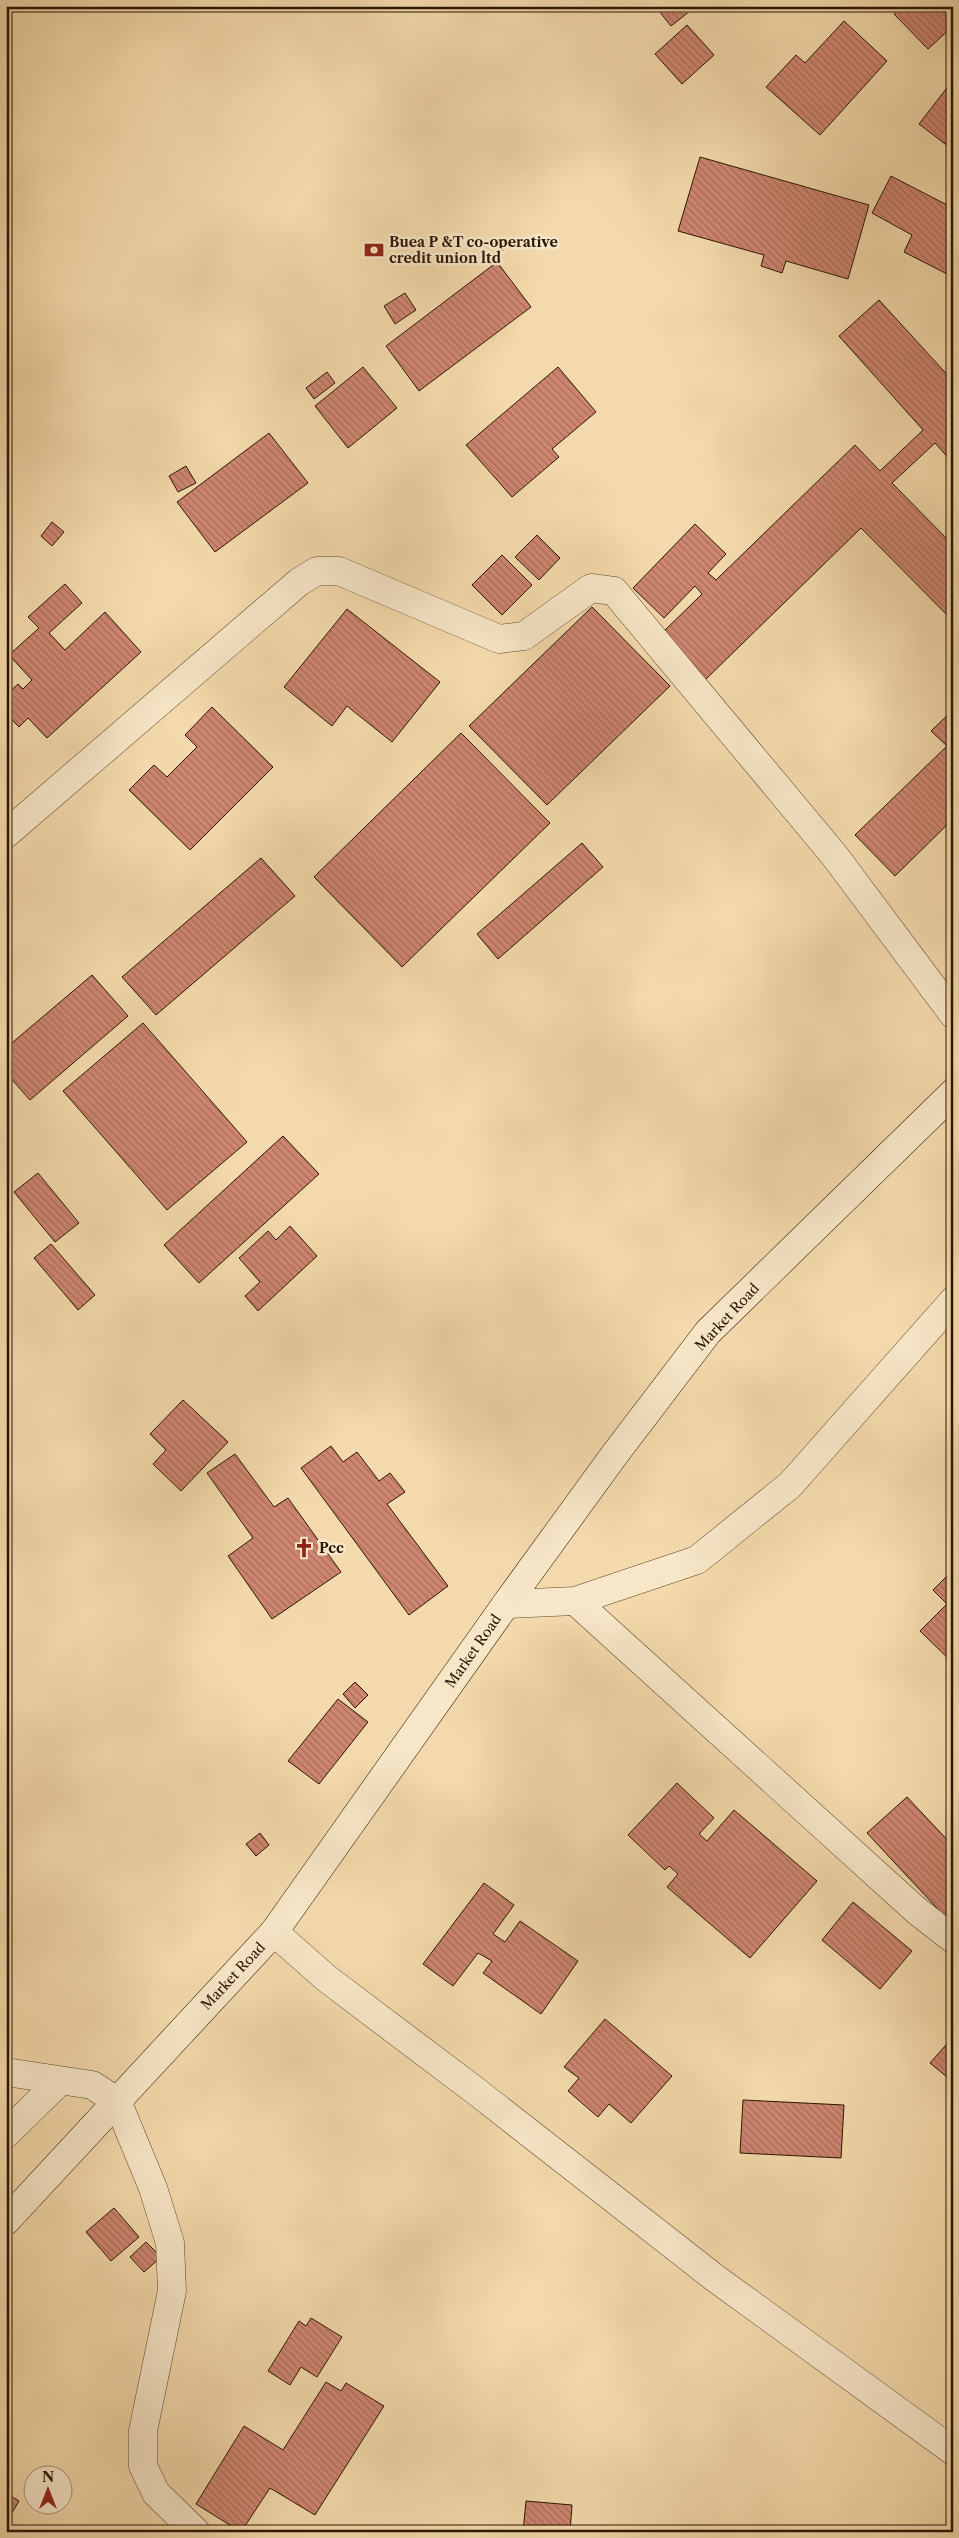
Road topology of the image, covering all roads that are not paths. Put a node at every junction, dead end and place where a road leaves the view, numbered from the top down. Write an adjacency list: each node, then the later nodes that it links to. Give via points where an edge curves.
1 (6, 834): 2 (street, via 299,582 317,571 340,571 499,639 524,636 592,588 603,588 614,591 834,855)
2 (953, 1014)
3 (953, 1093): 6 (street, Market Road, via 708,1332)
4 (953, 1301): 5 (street, via 790,1486 697,1560)
5 (575, 1601): 6 (street); 8 (street, via 917,1911)
6 (506, 1604): 7 (street, Market Road)
7 (274, 1932): 11 (street, Market Road); 14 (street, via 326,1978 715,2278)
8 (953, 1939)
9 (6, 2072): 10 (street)
10 (60, 2081): 11 (street, via 92,2086); 12 (street)
11 (117, 2101): 13 (street, Market Road); 15 (street, via 153,2188 170,2243 172,2291 143,2431 143,2466 156,2493)
12 (6, 2134)
13 (6, 2221)
14 (953, 2451)
15 (196, 2532)

